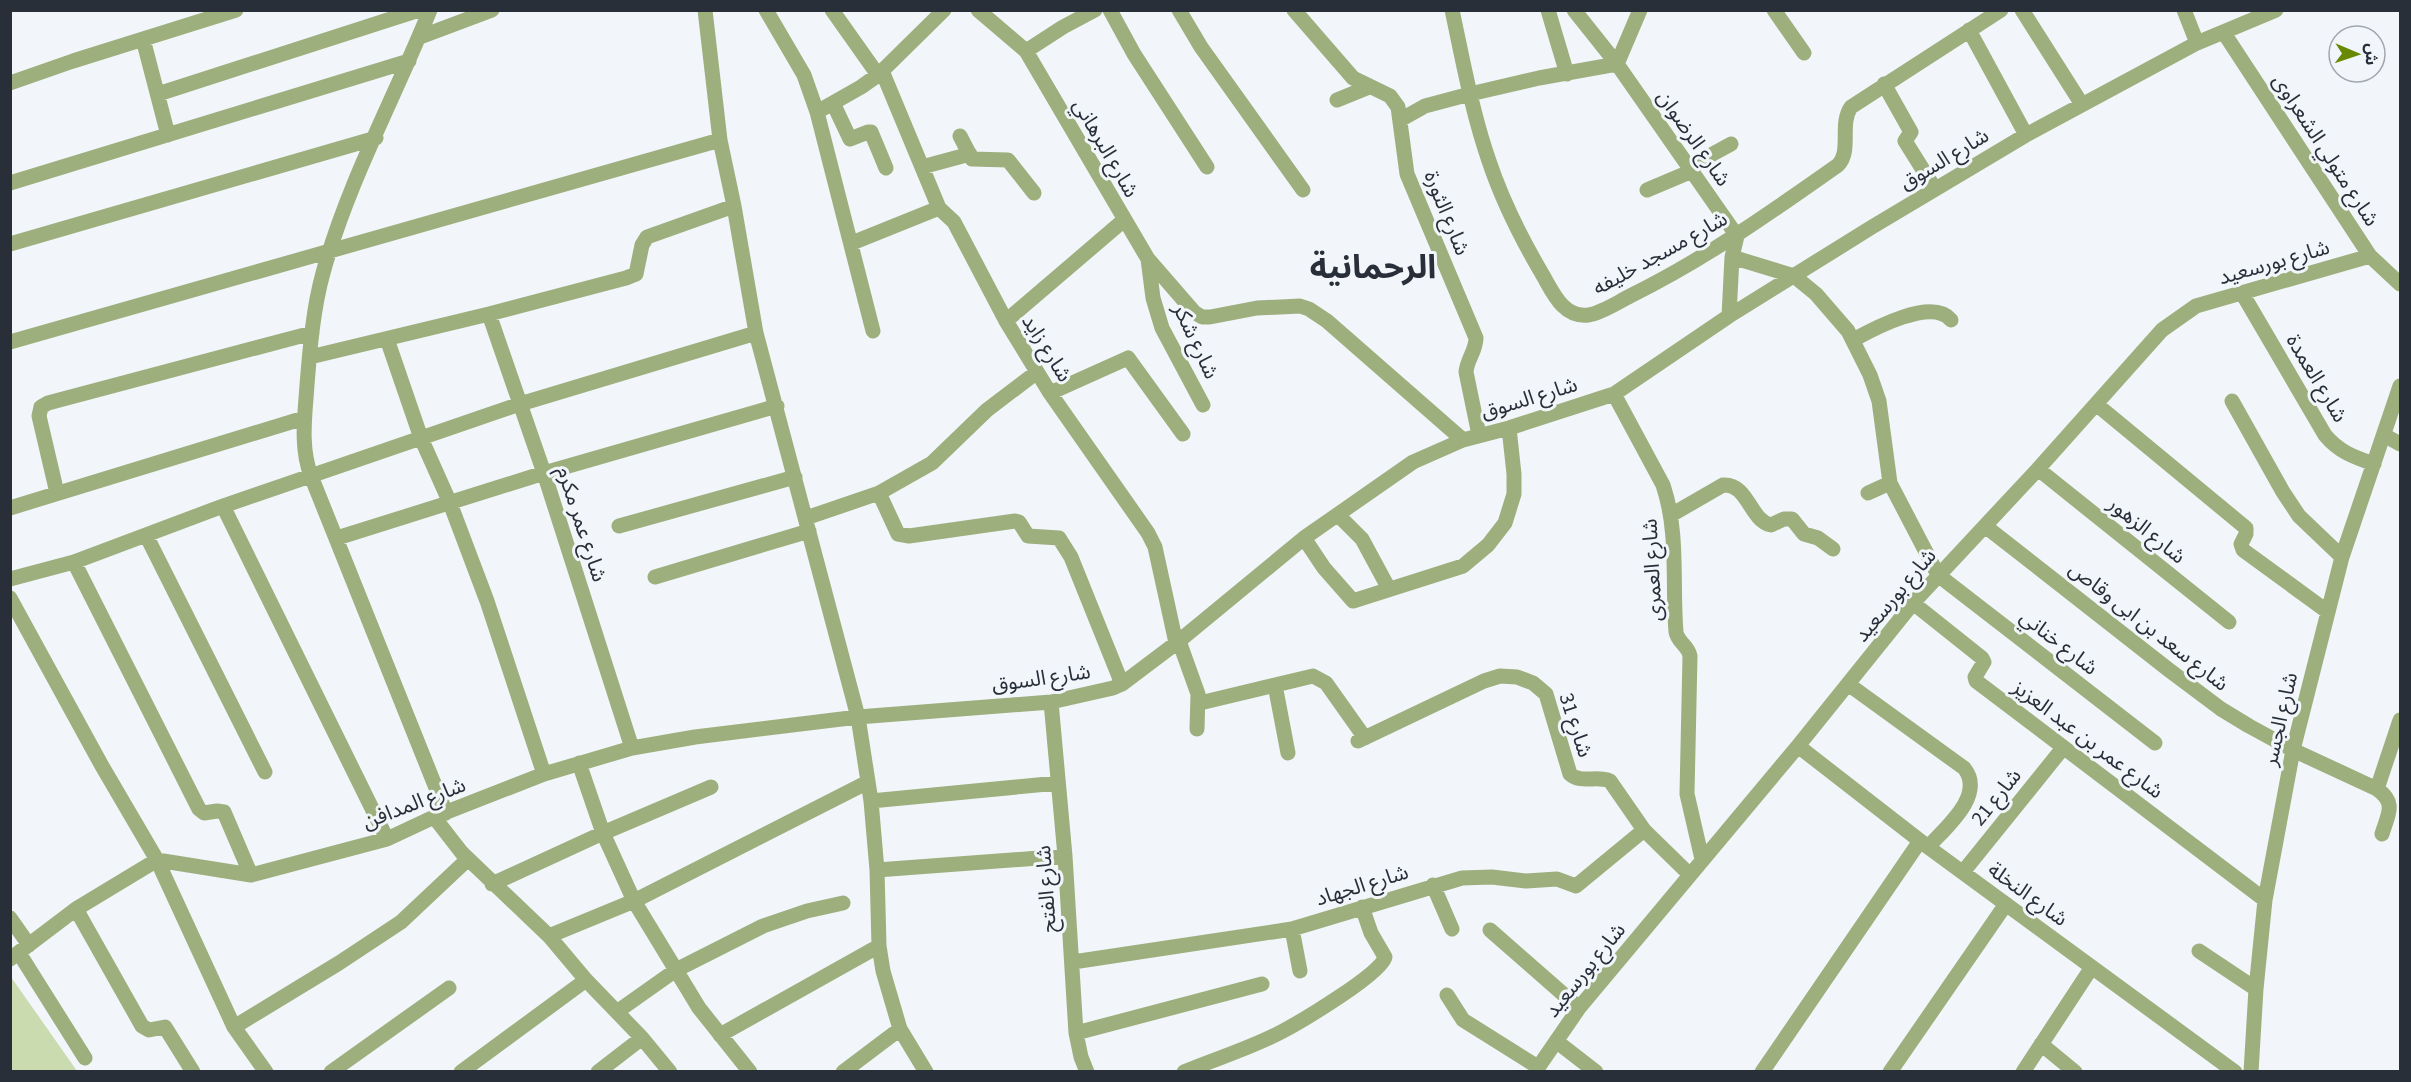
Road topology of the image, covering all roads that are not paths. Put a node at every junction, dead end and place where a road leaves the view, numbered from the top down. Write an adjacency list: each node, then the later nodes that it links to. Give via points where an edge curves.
1 (236, 10): 26 (street)
2 (419, 10): 37 (street)
3 (430, 10): 25 (street)
4 (492, 10): 25 (street)
5 (705, 10): 48 (street)
6 (766, 10): 42 (street, via 804,75)
7 (832, 10): 32 (street, شارع زايد)
8 (978, 10): 28 (street, شارع البرهاني)
9 (1110, 10): 52 (street)
10 (1179, 10): 57 (street)
11 (1294, 10): 36 (street, شارع الثورة, via 1353,78)
12 (1452, 10): 38 (street, شارع مسجد خليفه)
13 (1548, 10): 33 (street)
14 (1574, 10): 31 (street, شارع الرضوان)
15 (1640, 10): 31 (street)
16 (1774, 10): 29 (street)
17 (2001, 10): 23 (street, شارع مسجد خليفه)
18 (2022, 10): 41 (street)
19 (2184, 10): 27 (street)
20 (2276, 10): 24 (street, شارع السوق)
21 (944, 11): 32 (street)
22 (1084, 13): 28 (street)
23 (1969, 30): 35 (street, شارع مسجد خليفه); 45 (street)
24 (2224, 33): 27 (street, شارع السوق); 67 (street, شارع متولي الشعراوى)
25 (420, 37): 30 (street)
26 (142, 39): 34 (street); 37 (street)
27 (2197, 43): 41 (street, شارع السوق)
28 (1026, 51): 62 (street, شارع البرهاني)
29 (1804, 53)
30 (410, 61): 44 (street); 47 (street)
31 (1617, 64): 33 (street); 54 (street, شارع الرضوان)
32 (880, 73): 40 (street); 51 (street, شارع زايد)
33 (1567, 74): 38 (street)
34 (10, 82)
35 (1884, 84): 56 (street, via 1911,132 1905,141); 63 (street, شارع مسجد خليفه, via 1846,113 1841,162)
36 (1369, 87): 39 (street); 43 (street, شارع الثورة, via 1390,96 1398,106)
37 (158, 94): 44 (street)
38 (1470, 94): 43 (street, via 1425,106); 63 (street, شارع مسجد خليفه, via 1488,159 1519,234 1560,304 1573,313 1588,315 1603,309)
39 (1337, 100)
40 (833, 103): 42 (street); 53 (street, via 850,139 872,132)
41 (2081, 104): 45 (street, شارع السوق)
42 (817, 112): 64 (street)
43 (1400, 120): 96 (street, شارع الثورة, via 1407,174 1476,338 1466,372)
44 (168, 135): 55 (street)
45 (2026, 135): 56 (street, شارع السوق)
46 (960, 136): 50 (street)
47 (376, 138): 65 (street); 66 (street)
48 (720, 140): 60 (street); 66 (street)
49 (1731, 144): 54 (street)
50 (970, 154): 51 (street); 59 (street, via 973,160 1010,161)
51 (922, 167): 61 (street, شارع زايد)
52 (1207, 167)
53 (886, 168)
54 (1690, 169): 58 (street); 63 (street, شارع الرضوان)
55 (10, 183)
56 (1935, 189): 70 (street, شارع السوق)
57 (1303, 190)
58 (1647, 190)
59 (1034, 193)
60 (734, 206): 73 (street, via 647,237 636,274); 79 (street)
61 (939, 208): 64 (street); 75 (street, شارع زايد, via 954,222)
62 (1124, 220): 69 (street, شارع البرهاني); 75 (street)
63 (1737, 236): 68 (street)
64 (852, 243): 77 (street)
65 (10, 244)
66 (329, 252): 78 (street); 82 (street)
67 (2370, 256): 71 (street, شارع متولي الشعراوى); 72 (street, شارع بورسعيد)
68 (1732, 257): 70 (street); 74 (street)
69 (1148, 259): 91 (street, شارع شكر, via 1162,328); 99 (street, شارع البرهاني, via 1202,317 1257,308 1309,309)
70 (1794, 276): 74 (street, شارع السوق); 81 (street, via 1816,294)
71 (2400, 284)
72 (2242, 293): 90 (street, شارع بورسعيد, via 2196,306 2172,321); 101 (street, شارع العمدة, via 2325,435 2345,454)
73 (489, 315): 80 (street); 89 (street, شارع عمر مكرم)
74 (1729, 316): 87 (street, شارع السوق)
75 (1006, 321): 84 (street, شارع زايد)
76 (1951, 321): 81 (street, via 1943,314 1901,317)
77 (873, 331)
78 (312, 333): 83 (street); 107 (street, via 41,406 39,416)
79 (756, 333): 89 (street); 92 (street)
80 (387, 339): 83 (street); 98 (street)
81 (1853, 340): 106 (street, via 1879,401)
82 (10, 342)
83 (309, 357): 93 (street)
84 (1037, 372): 86 (street, شارع زايد); 108 (street, via 987,410 932,463)
85 (2400, 386): 97 (street, شارع الجسر)
86 (1050, 393): 95 (street, via 1128,358); 132 (street, شارع زايد, via 1148,533 1155,547)
87 (1614, 394): 94 (street, شارع السوق); 114 (street, شارع العمرى, via 1663,485)
88 (2232, 401): 122 (street, via 2299,516)
89 (520, 404): 98 (street); 103 (street, شارع عمر مكرم)
90 (2096, 404): 102 (street, شارع بورسعيد); 130 (street, via 2246,528 2243,550)
91 (1203, 405)
92 (777, 406): 103 (street); 105 (street)
93 (304, 418): 104 (street, via 304,446); 107 (street)
94 (1509, 428): 96 (street, شارع السوق); 127 (street, via 1514,495 1499,532 1463,566)
95 (1184, 434)
96 (1479, 435): 99 (street, شارع السوق)
97 (2384, 435): 100 (street); 101 (street, شارع الجسر)
98 (421, 438): 104 (street); 110 (street)
99 (1463, 440): 113 (street, شارع السوق, via 1413,462)
100 (2400, 444)
101 (2374, 464): 122 (street, شارع الجسر)
102 (2038, 469): 117 (street, شارع بورسعيد); 131 (street, شارع الزهور)
103 (544, 473): 110 (street); 143 (street, شارع عمر مكرم)
104 (311, 476): 111 (street); 119 (street)
105 (795, 477): 115 (street); 116 (street)
106 (1890, 483): 109 (street); 124 (street)
107 (57, 493): 112 (street)
108 (879, 493): 115 (street); 133 (street, via 898,534 909,536 1015,521 1027,536 1059,538 1071,557)
109 (1868, 493)
110 (450, 503): 119 (street); 149 (street)
111 (223, 506): 118 (street); 159 (street)
112 (10, 508)
113 (1338, 515): 120 (street, شارع السوق); 127 (street, via 1362,539)
114 (1671, 515): 121 (street, via 1723,485 1731,485 1764,523 1792,519 1804,534); 163 (street, شارع العمرى, via 1676,632 1689,656 1687,794)
115 (808, 525): 125 (street); 138 (street)
116 (619, 526)
117 (1985, 526): 124 (street, شارع بورسعيد); 145 (street, شارع سعد بن ابى وقاص, via 2195,690)
118 (146, 535): 123 (street); 148 (street)
119 (337, 537): 155 (street)
120 (1304, 538): 127 (street, via 1352,601); 132 (street, شارع السوق)
121 (1833, 549)
122 (2342, 557): 130 (street, شارع الجسر)
123 (74, 562): 126 (street); 168 (street, via 199,809 204,813 224,812)
124 (1938, 575): 129 (street, شارع بورسعيد); 141 (street, شارع خناني)
125 (655, 577)
126 (10, 579)
127 (1389, 590)
128 (10, 598): 164 (street)
129 (1913, 603): 134 (street, شارع بورسعيد); 144 (street, شارع عمر بن عبد العزيز, via 1982,658 1976,681)
130 (2328, 612): 145 (street, شارع الجسر)
131 (2229, 622)
132 (1178, 642): 133 (street, شارع السوق); 137 (street, شارع زايد)
133 (1122, 684): 136 (street, شارع السوق)
134 (1848, 684): 142 (street, شارع بورسعيد); 160 (street, via 1969,773 1971,794 1956,816)
135 (1275, 685): 137 (street); 146 (street); 156 (street, شارع 31, via 1313,676 1323,679 1361,740 1484,681 1500,676 1533,683 1546,694 1570,774 1579,779 1610,781)
136 (1051, 702): 138 (street, شارع السوق); 151 (street, شارع الفتح)
137 (1200, 703): 140 (street)
138 (858, 717): 143 (street, شارع المدافن); 150 (street)
139 (2400, 720): 153 (street)
140 (1197, 729)
141 (2155, 743)
142 (1798, 746): 160 (street, شارع النخلة); 163 (street, شارع بورسعيد)
143 (632, 748): 147 (street, شارع المدافن)
144 (2063, 748): 166 (street, شارع 21); 171 (street, شارع عمر بن عبد العزيز)
145 (2293, 750): 153 (street, شارع سعد بن ابى وقاص); 171 (street, شارع الجسر)
146 (1288, 753)
147 (579, 763): 149 (street, شارع المدافن); 157 (street)
148 (265, 772)
149 (544, 774): 155 (street, شارع المدافن)
150 (868, 782): 154 (street); 172 (street)
151 (1058, 783): 154 (street); 161 (street, شارع الفتح)
152 (711, 787): 157 (street)
153 (2377, 789): 158 (street, via 2390,803)
154 (871, 801): 165 (street)
155 (440, 815): 159 (street, شارع المدافن); 162 (street)
156 (1644, 830): 167 (street, شارع 31); 170 (street, شارع الجهاد, via 1576,886 1557,879 1492,877 1462,878)
157 (603, 833): 169 (street); 172 (street)
158 (2382, 834)
159 (387, 839): 168 (street, شارع المدافن)
160 (1924, 844): 166 (street, شارع النخلة); 217 (street)
161 (1065, 856): 165 (street); 185 (street, شارع الفتح)
162 (468, 859): 169 (street); 196 (street, via 401,922)
163 (1702, 859): 167 (street, شارع بورسعيد)
164 (157, 860): 168 (street, شارع المدافن); 176 (street); 196 (street)
165 (877, 870): 182 (street)
166 (1963, 872): 174 (street, شارع النخلة)
167 (1689, 874): 194 (street, شارع بورسعيد)
168 (251, 875)
169 (492, 884): 181 (street)
170 (1433, 885): 175 (street, شارع الجهاد); 179 (street)
171 (2265, 900): 192 (street, شارع الجسر)
172 (634, 901): 181 (street); 187 (street)
173 (843, 903): 187 (street, via 763,926)
174 (2006, 904): 186 (street, شارع النخلة); 218 (street)
175 (1362, 908): 178 (street, شارع الجهاد); 215 (street, via 1385,957 1382,965 1344,994 1281,1032)
176 (76, 909): 184 (street); 205 (street, via 142,1026 148,1030 165,1028)
177 (10, 918): 184 (street)
178 (1292, 929): 185 (street, شارع الجهاد); 188 (street)
179 (1452, 929)
180 (1490, 930): 194 (street)
181 (549, 936): 189 (street)
182 (879, 946): 197 (street, via 885,983); 199 (street)
183 (2199, 951): 192 (street)
184 (19, 952): 203 (street)
185 (1073, 962): 198 (street, شارع الفتح)
186 (2092, 967): 202 (street); 221 (street, شارع النخلة)
187 (676, 970): 195 (street); 199 (street)
188 (1300, 971)
189 (586, 980): 195 (street); 208 (street)
190 (1262, 984): 198 (street)
191 (449, 988): 207 (street)
192 (2256, 989): 222 (street, شارع الجسر)
193 (1447, 995): 204 (street, via 1463,1020)
194 (1580, 1008): 201 (street, شارع بورسعيد)
195 (618, 1011): 200 (street)
196 (234, 1027): 206 (street)
197 (900, 1029): 212 (street); 213 (street)
198 (1076, 1033): 214 (street, شارع الفتح)
199 (720, 1035): 211 (street)
200 (642, 1038): 209 (street); 210 (street)
201 (1556, 1041): 204 (street, شارع بورسعيد); 216 (street)
202 (2041, 1044): 219 (street); 220 (street)
203 (85, 1058)
204 (1536, 1069)
205 (193, 1071)
206 (266, 1071)
207 (331, 1071)
208 (462, 1071)
209 (598, 1071)
210 (670, 1071)
211 (750, 1071)
212 (843, 1071)
213 (926, 1071)
214 (1087, 1071)
215 (1184, 1071)
216 (1596, 1071)
217 (1762, 1071)
218 (1890, 1071)
219 (2023, 1071)
220 (2075, 1071)
221 (2235, 1071)
222 (2251, 1071)

